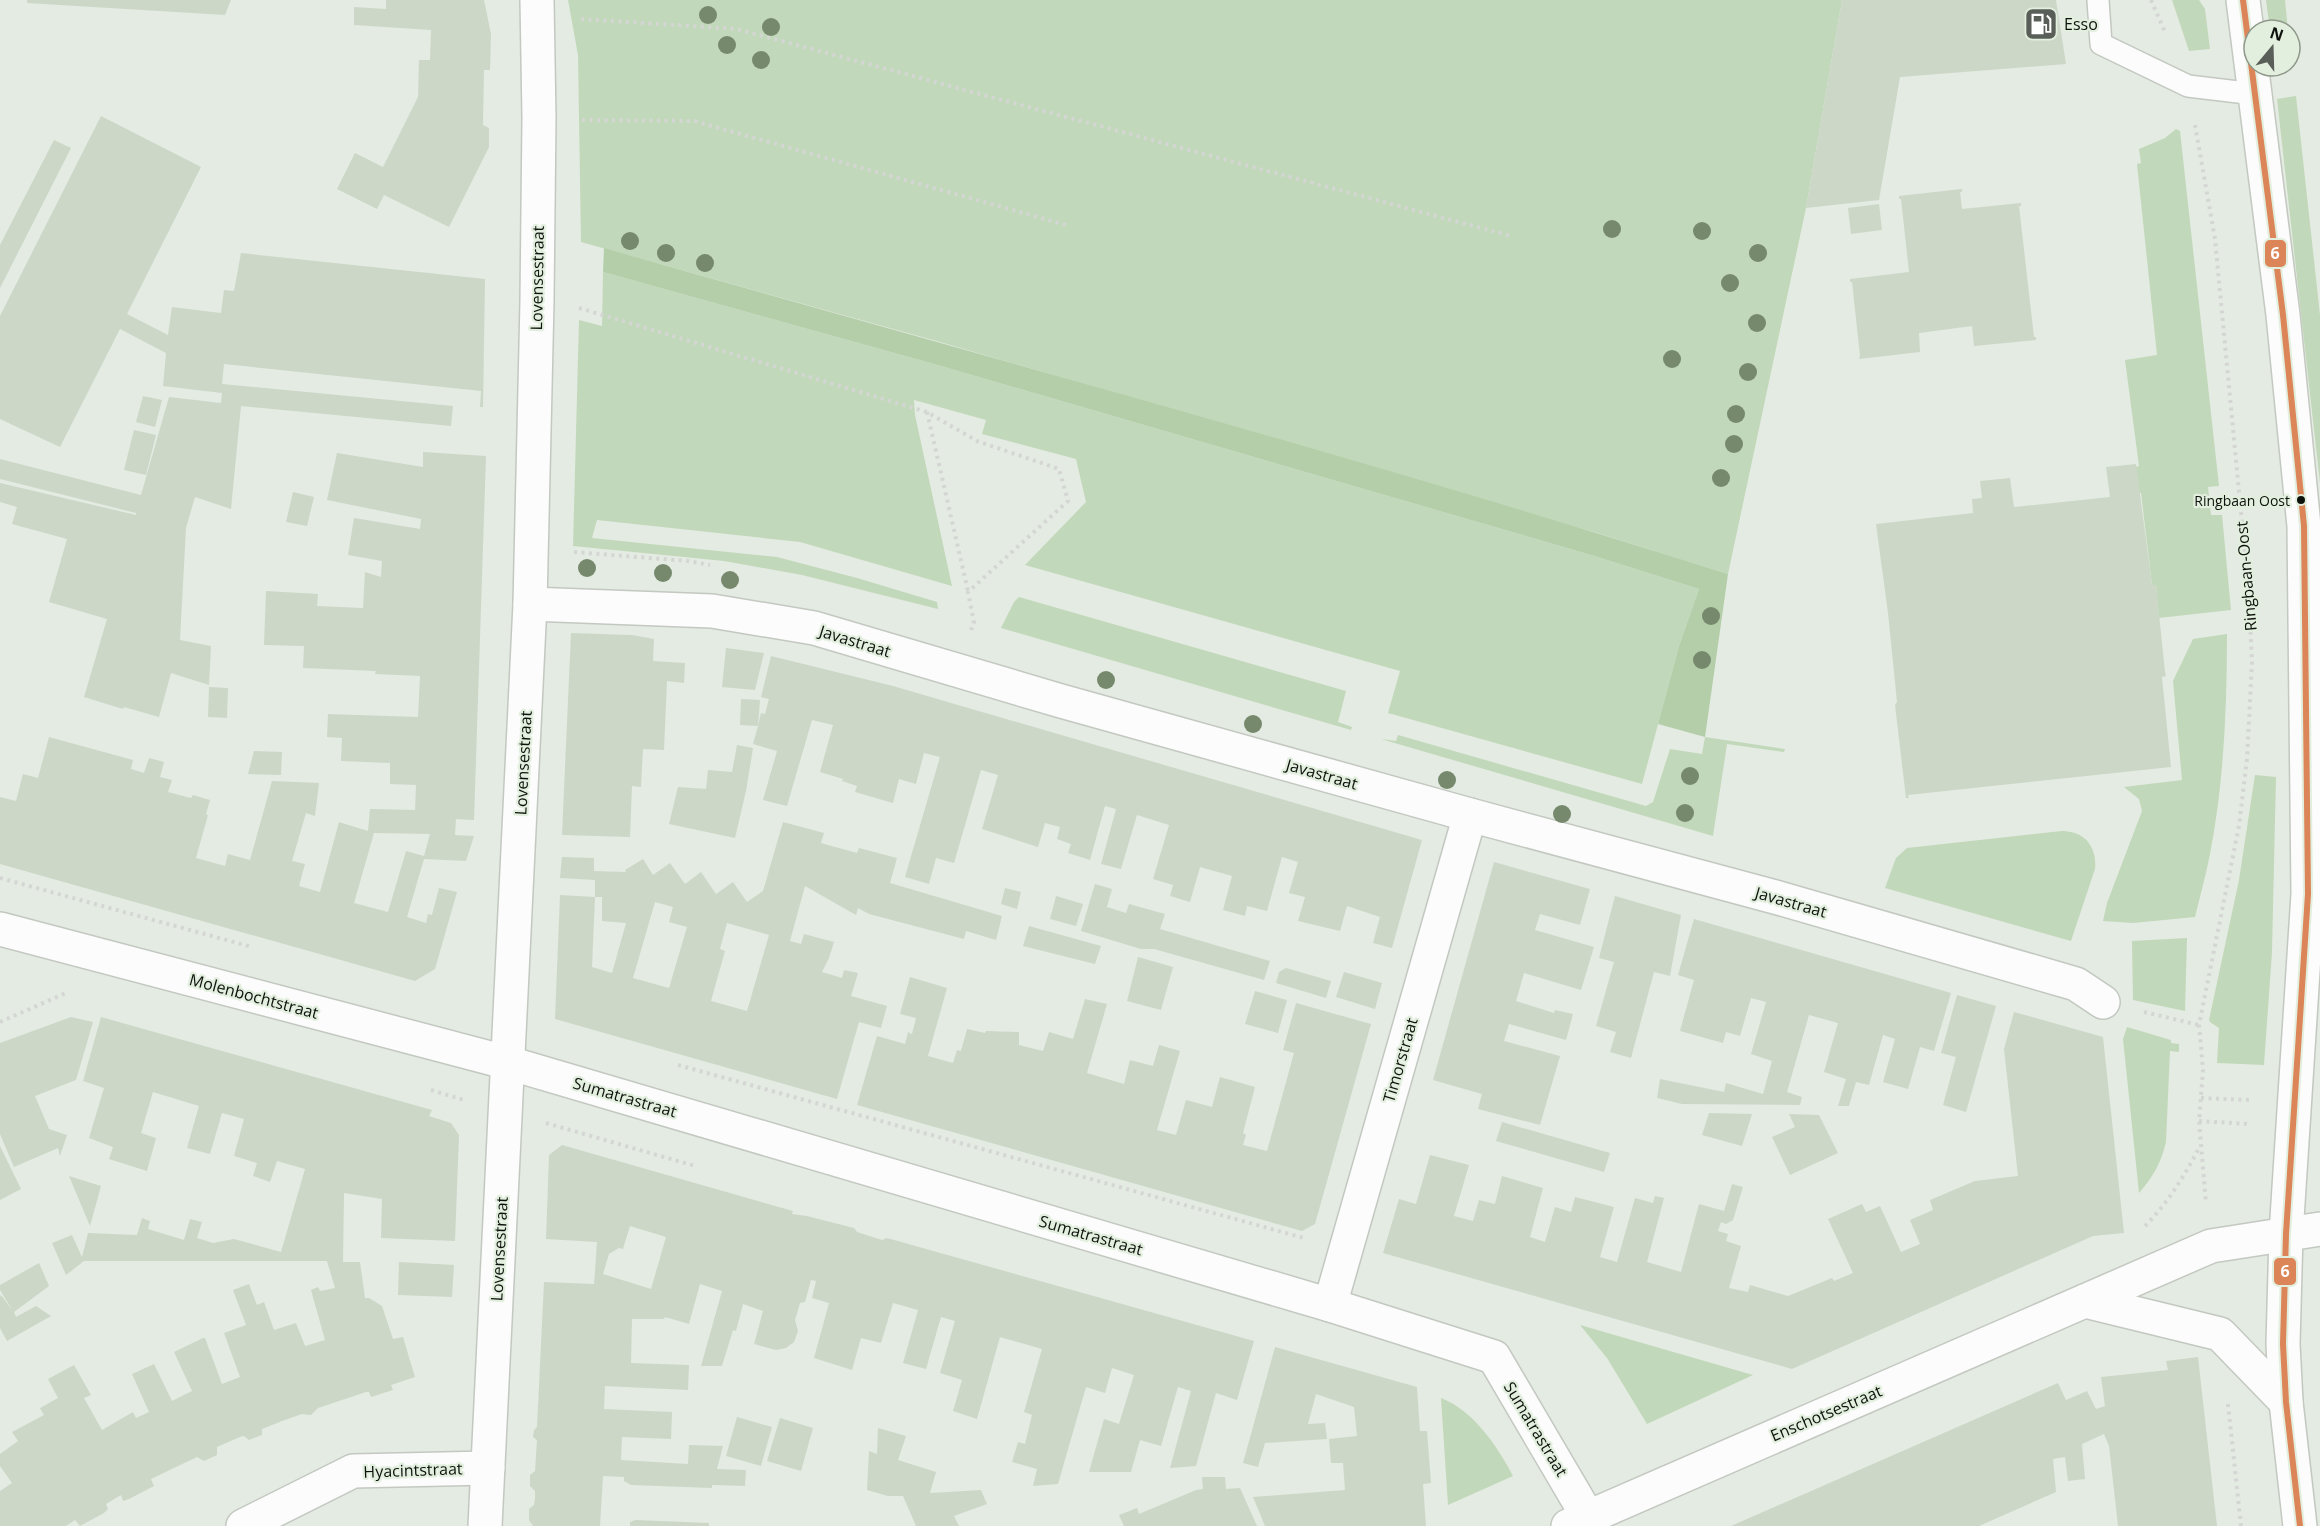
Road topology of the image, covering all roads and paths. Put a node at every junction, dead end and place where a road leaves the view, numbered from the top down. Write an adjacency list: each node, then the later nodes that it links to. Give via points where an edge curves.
1 (2098, 0): 5 (lane, via 2101,44)
2 (2151, 0): 5 (path, Ringbaan-Oost)
3 (2243, 0): 6 (street)
4 (537, 10): 7 (street, Lovensestraat); 9 (path, via 573,18 737,29)
5 (2188, 86): 6 (lane); 22 (path, Ringbaan-Oost, via 2215,239 2252,663 2239,826)
6 (2255, 94): 16 (street, via 2304,525)
7 (539, 118): 8 (path, via 694,121); 10 (street, Lovensestraat)
8 (1066, 225)
9 (1511, 236)
10 (537, 301): 11 (path, via 574,307); 13 (street, Lovensestraat)
11 (927, 412): 12 (path); 12 (path, via 977,441 1059,469 1068,501)
12 (968, 592): 14 (path, via 974,623)
13 (530, 604): 14 (street, Javastraat, via 712,611 814,628); 23 (street, Lovensestraat)
14 (959, 672): 15 (street, Javastraat)
15 (1470, 815): 20 (street, Javastraat, via 2076,984); 28 (street, Timorstraat)
16 (2308, 894): 18 (street); 26 (street)
17 (0, 929): 23 (street, Molenbochtstraat)
18 (2320, 941)
19 (75, 989): 21 (path)
20 (2103, 1002): 22 (path)
21 (0, 1022)
22 (2199, 1025): 24 (path, Ringbaan-Oost, via 2203,1070)
23 (509, 1063): 28 (street, Sumatrastraat); 30 (street, Lovensestraat)
24 (2199, 1121)
25 (2320, 1229): 26 (street, Enschotsestraat)
26 (2286, 1234): 27 (street, Enschotsestraat, via 2211,1246); 29 (street)
27 (2085, 1301): 29 (street, via 2220,1334); 31 (street, Enschotsestraat)
28 (1330, 1305): 31 (street, Sumatrastraat, via 1494,1358)
29 (2286, 1402): 34 (street)
30 (488, 1468): 32 (street, Hyacintstraat, via 353,1471); 33 (street, Lovensestraat)
31 (1578, 1521)
32 (243, 1526)
33 (485, 1526)
34 (2300, 1526)

